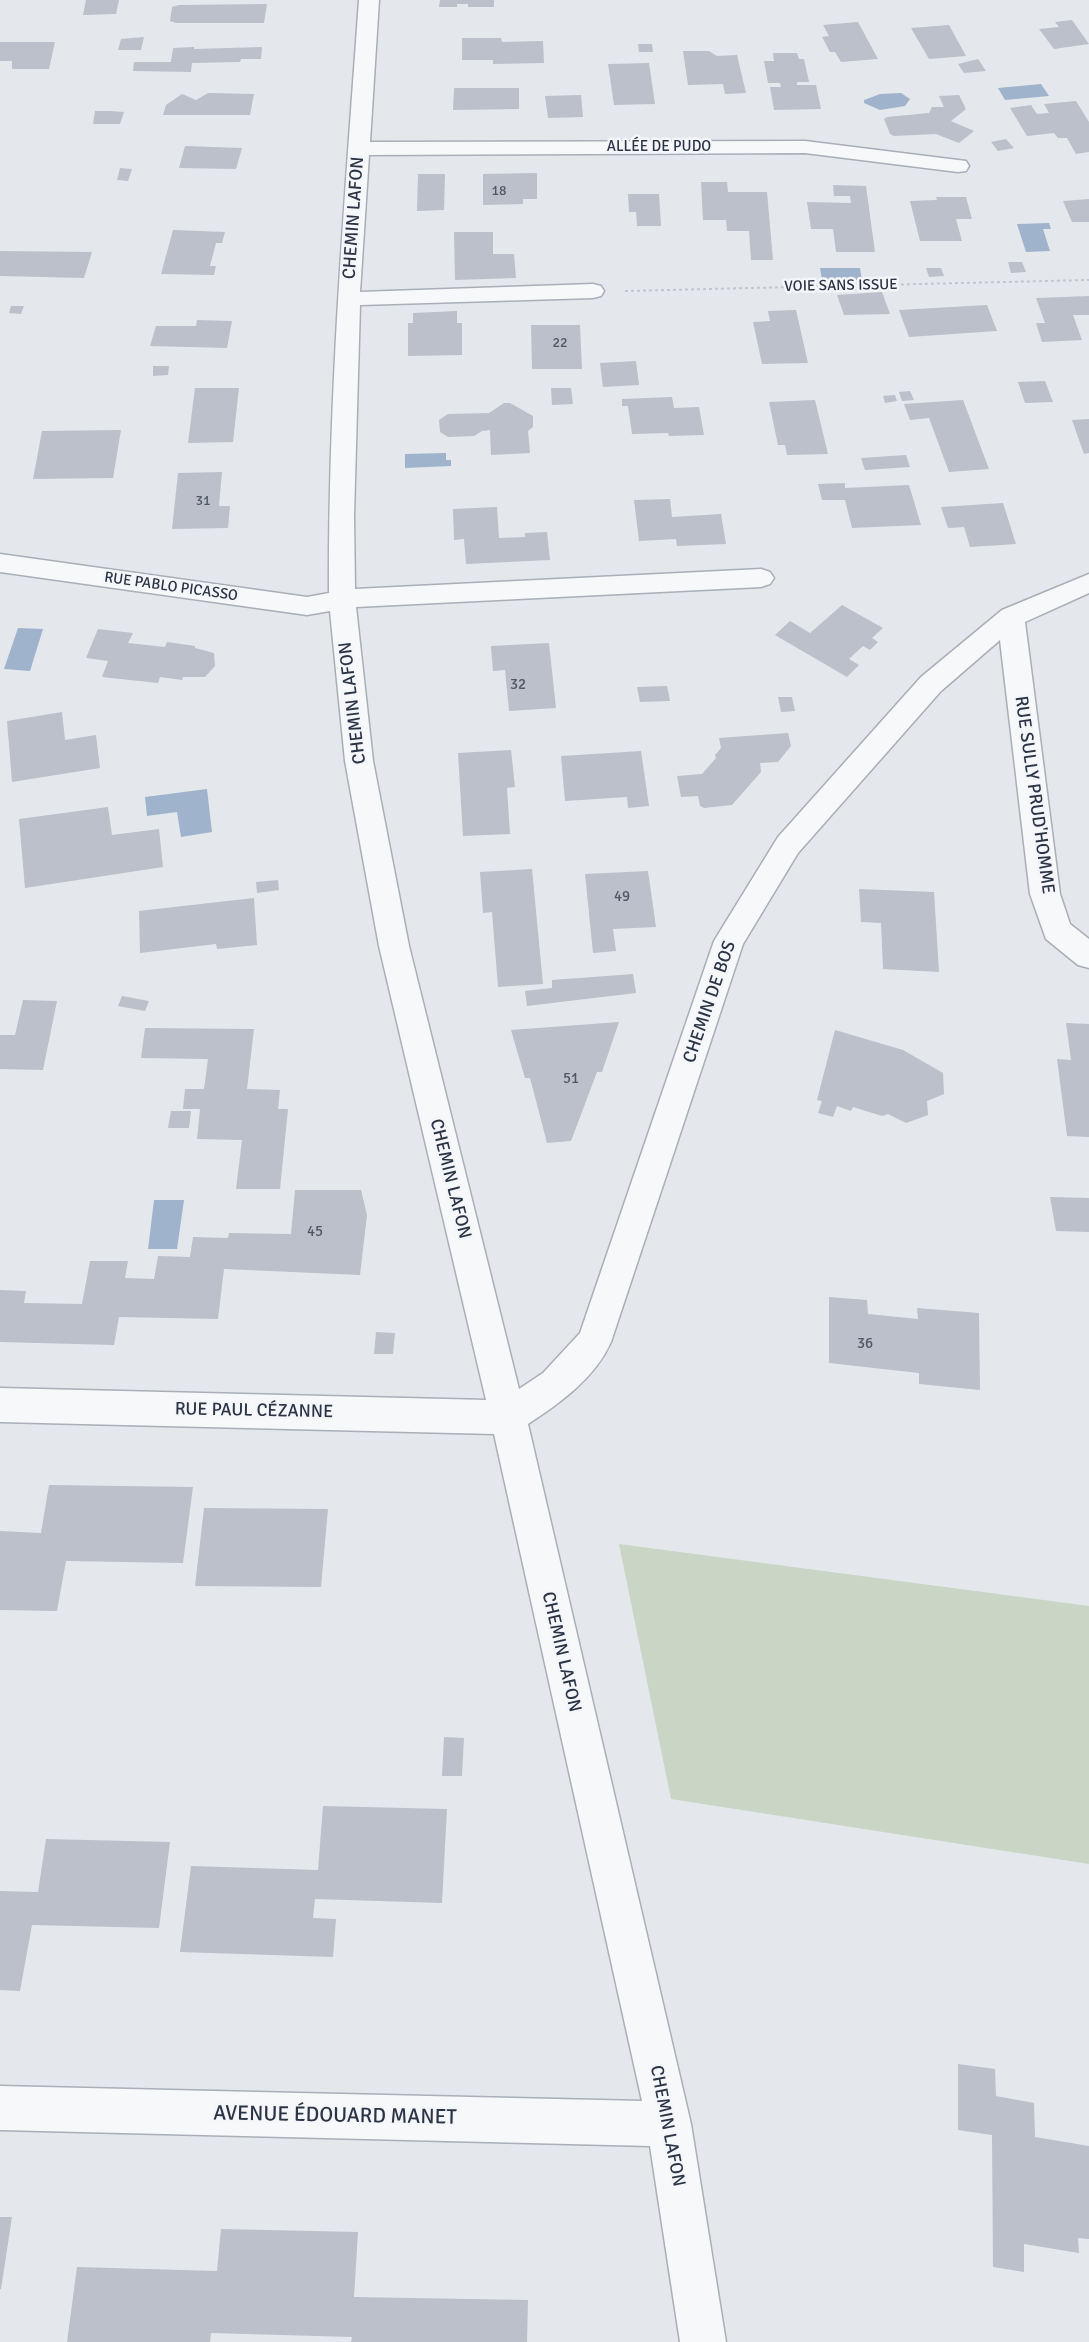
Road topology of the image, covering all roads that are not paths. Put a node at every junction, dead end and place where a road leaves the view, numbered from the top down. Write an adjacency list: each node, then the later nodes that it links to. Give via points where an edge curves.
1 (369, 0): 2 (street, CHEMIN LAFON)
2 (358, 149): 3 (street, ALLÉE DE PUDO, via 805,147); 5 (street, CHEMIN LAFON)
3 (958, 166)
4 (593, 291): 5 (street)
5 (348, 299): 9 (street, CHEMIN LAFON)
6 (0, 563): 9 (street, RUE PABLO PICASSO, via 307,606)
7 (761, 578): 9 (street, RUE PABLO PICASSO)
8 (1089, 583): 10 (street, CHEMIN DE BOS)
9 (342, 599): 13 (street, CHEMIN LAFON, via 359,761 394,946)
10 (1011, 617): 11 (street, RUE SULLY PRUD'HOMME, via 1045,894 1057,931); 13 (street, CHEMIN DE BOS, via 931,684 789,845 729,941 594,1342 556,1385)
11 (1089, 956)
12 (0, 1405): 13 (street, RUE PAUL CÉZANNE)
13 (508, 1416): 15 (street, CHEMIN LAFON)
14 (0, 2108): 15 (street, AVENUE ÉDOUARD MANET)
15 (669, 2124): 16 (street, CHEMIN LAFON)
16 (703, 2342)

